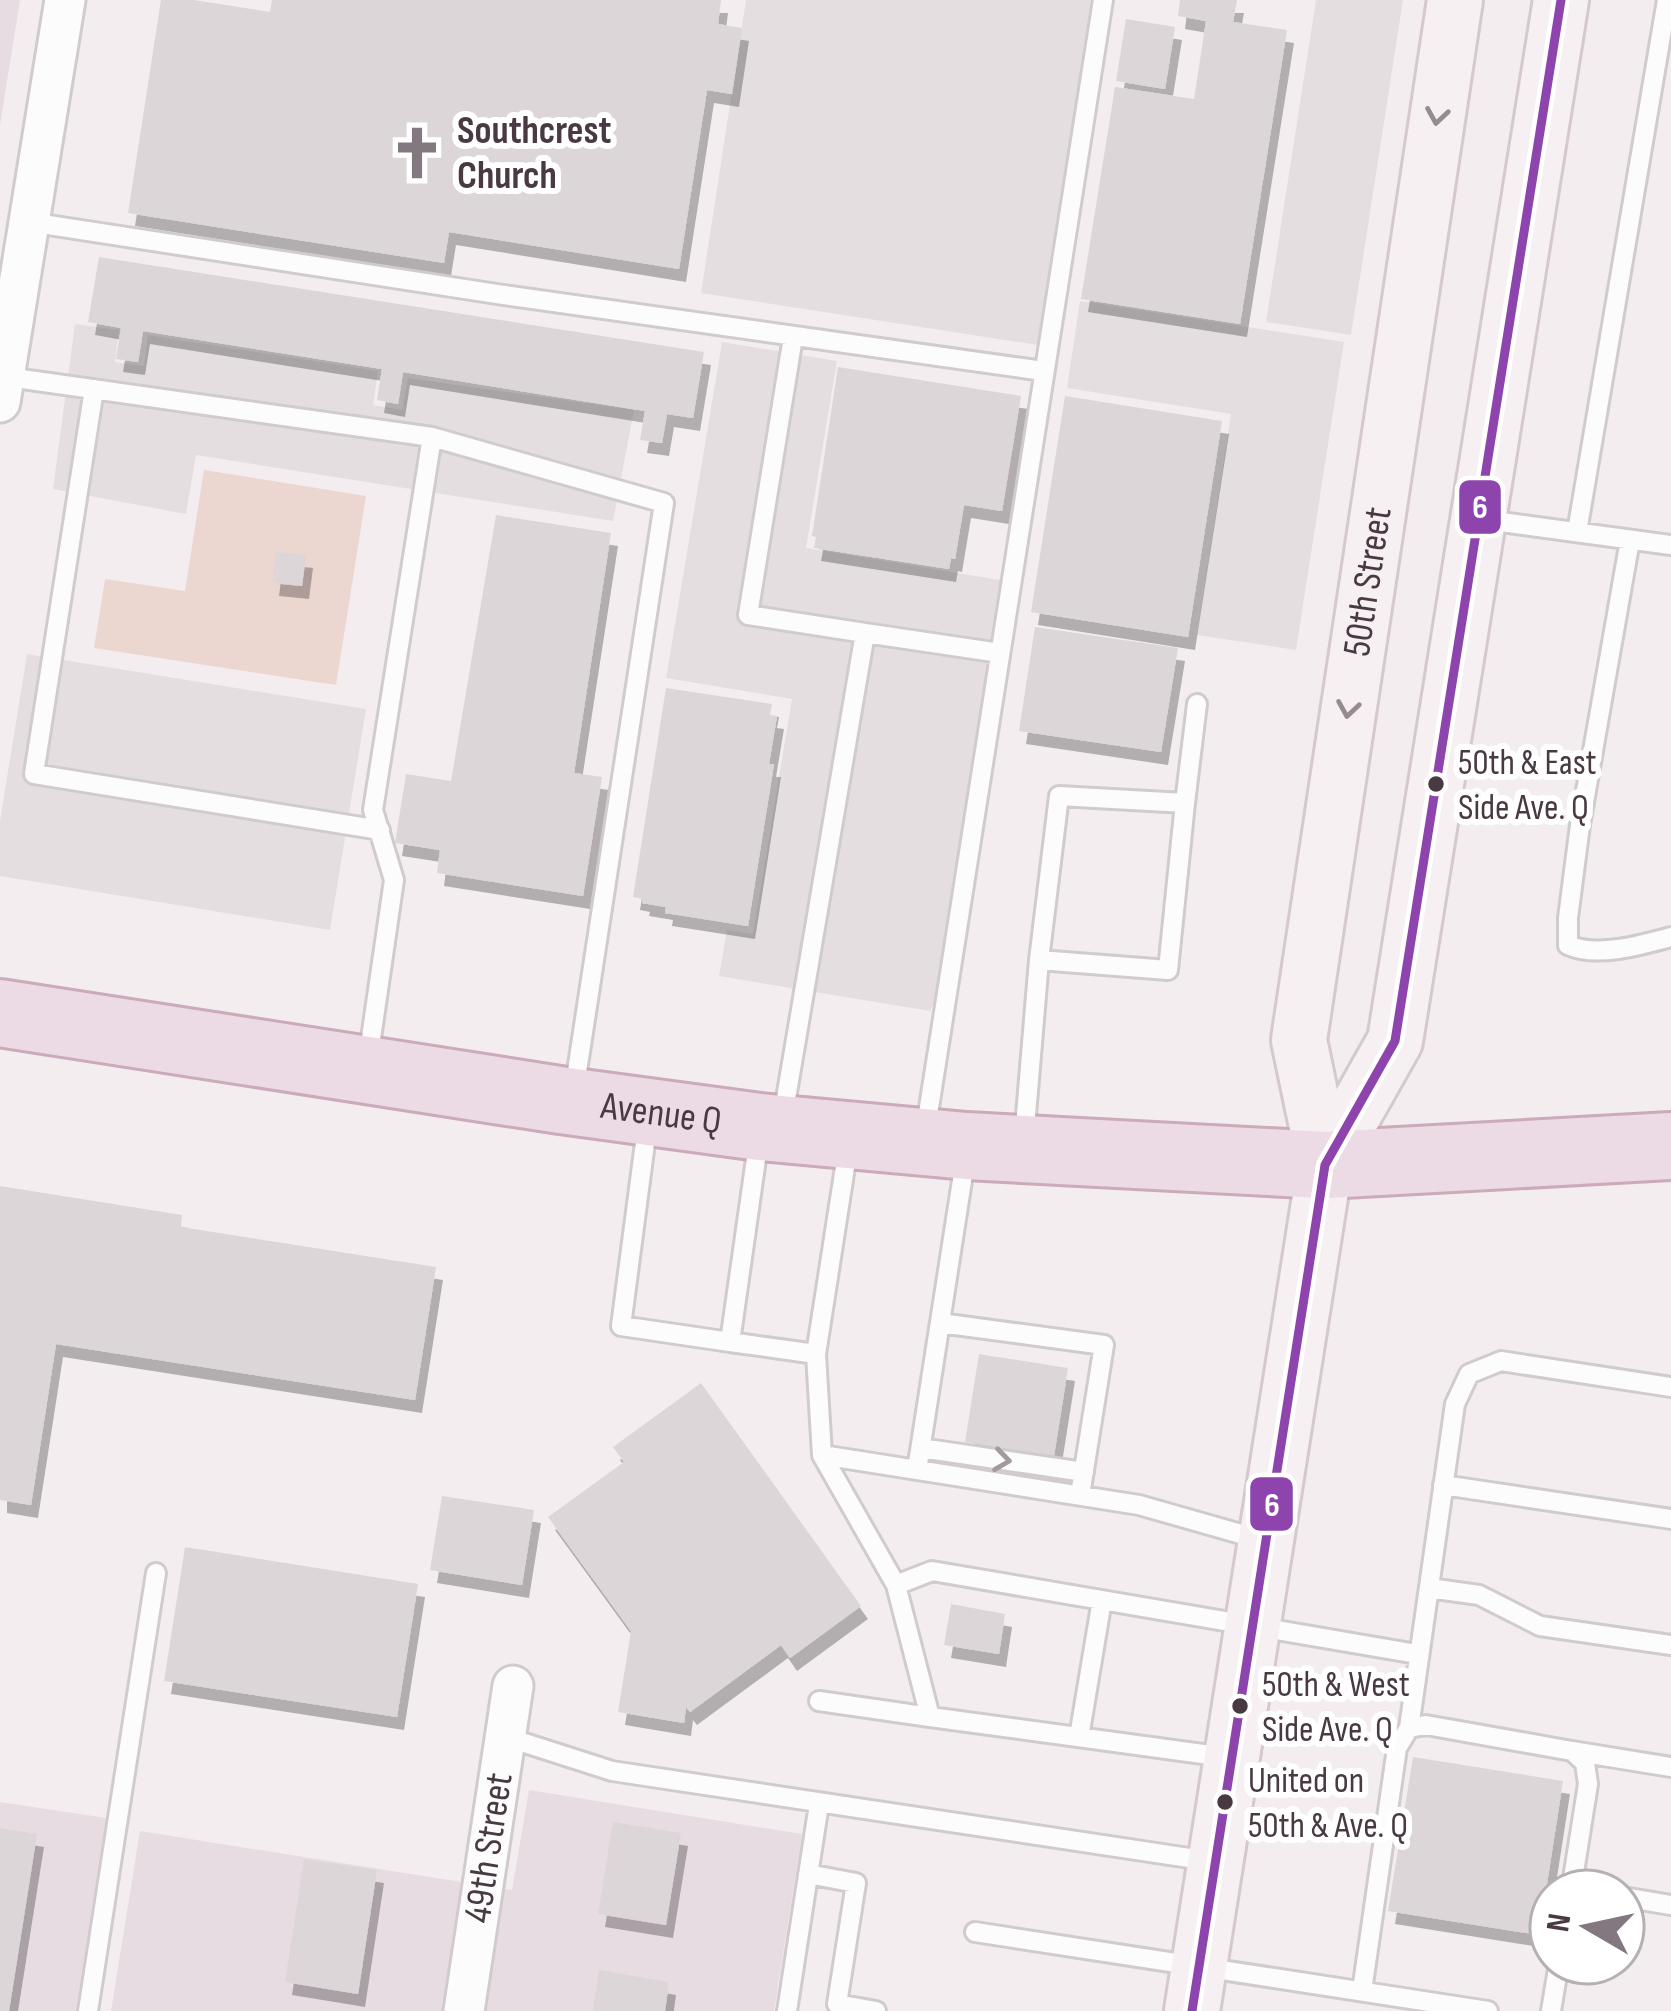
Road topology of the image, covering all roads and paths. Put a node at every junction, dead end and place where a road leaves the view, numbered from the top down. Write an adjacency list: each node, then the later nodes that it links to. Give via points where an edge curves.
1 (64, 0): 6 (street)
2 (1102, 0): 9 (lane)
3 (1455, 0): 32 (main road, 50th Street, one-way to 32, via 1299,1040)
4 (1561, 0): 13 (main road, 50th Street)
5 (1667, 0): 14 (lane)
6 (29, 222): 7 (street); 8 (lane)
7 (7, 312): 10 (street)
8 (793, 337): 9 (lane); 17 (lane, via 748,615)
9 (1043, 371): 18 (lane)
10 (1, 385): 11 (lane)
11 (94, 389): 12 (lane); 21 (lane, via 34,774)
12 (432, 436): 21 (lane, via 373,810); 26 (lane, via 664,502)
13 (1478, 519): 14 (lane); 32 (main road, 50th Street, via 1395,1041)
14 (1577, 532): 15 (lane)
15 (1630, 540): 16 (lane); 22 (lane, via 1580,825 1568,944 1580,950)
16 (1671, 545)
17 (865, 633): 18 (lane); 28 (lane)
18 (1000, 653): 30 (lane)
19 (1197, 704): 20 (lane)
20 (1185, 803): 23 (lane, via 1059,796); 23 (lane, via 1168,970)
21 (380, 830): 25 (lane, via 394,880)
22 (1671, 937)
23 (1039, 960): 30 (lane)
24 (0, 1013): 25 (highway, Avenue Q)
25 (367, 1070): 26 (highway, Avenue Q)
26 (572, 1102): 27 (highway, Avenue Q)
27 (649, 1111): 28 (highway, Avenue Q); 34 (lane, via 621,1326)
28 (771, 1127): 29 (highway, Avenue Q); 34 (lane)
29 (850, 1134): 30 (highway, Avenue Q); 35 (lane)
30 (971, 1146): 32 (highway, Avenue Q); 33 (lane)
31 (1671, 1146): 32 (highway, Avenue Q)
32 (1325, 1165): 44 (main road, 50th Street)
33 (940, 1323): 37 (lane); 40 (lane, via 1104,1345)
34 (730, 1342): 35 (lane)
35 (816, 1354): 38 (lane)
36 (1671, 1387): 41 (lane, via 1501,1361 1469,1374)
37 (920, 1448): 39 (lane); 40 (lane, one-way to 40)
38 (823, 1455): 39 (lane); 46 (lane)
39 (917, 1470): 42 (lane)
40 (1084, 1472): 42 (lane)
41 (1443, 1485): 43 (lane); 47 (lane)
42 (1081, 1495): 44 (lane)
43 (1671, 1519)
44 (1266, 1541): 49 (main road, 50th Street)
45 (155, 1573): 69 (lane)
46 (896, 1585): 48 (lane, via 932,1571); 54 (lane)
47 (1429, 1588): 50 (lane, via 1479,1595 1540,1626); 51 (lane)
48 (1102, 1600): 49 (lane); 57 (lane)
49 (1253, 1624): 51 (lane); 59 (main road, 50th Street)
50 (1671, 1646)
51 (1418, 1654): 55 (lane)
52 (513, 1686): 56 (street, 49th Street)
53 (819, 1701): 54 (lane)
54 (930, 1717): 57 (lane)
55 (1409, 1728): 58 (lane); 67 (lane, via 1397,1748)
56 (506, 1737): 61 (lane, via 612,1772); 70 (street, 49th Street)
57 (1079, 1737): 59 (lane)
58 (1572, 1751): 60 (lane); 63 (lane, via 1586,1763 1588,1784)
59 (1232, 1758): 62 (main road, 50th Street)
60 (1671, 1766)
61 (819, 1804): 62 (lane); 64 (lane)
62 (1216, 1862): 66 (main road, 50th Street)
63 (1578, 1867)
64 (808, 1874): 68 (lane, via 856,1883); 71 (lane)
65 (975, 1932): 66 (lane)
66 (1196, 1988): 67 (lane)
67 (1363, 1991): 73 (lane)
68 (833, 2008): 72 (lane)
69 (88, 2011)
70 (464, 2011)
71 (787, 2011)
72 (876, 2011)
73 (1488, 2011)

